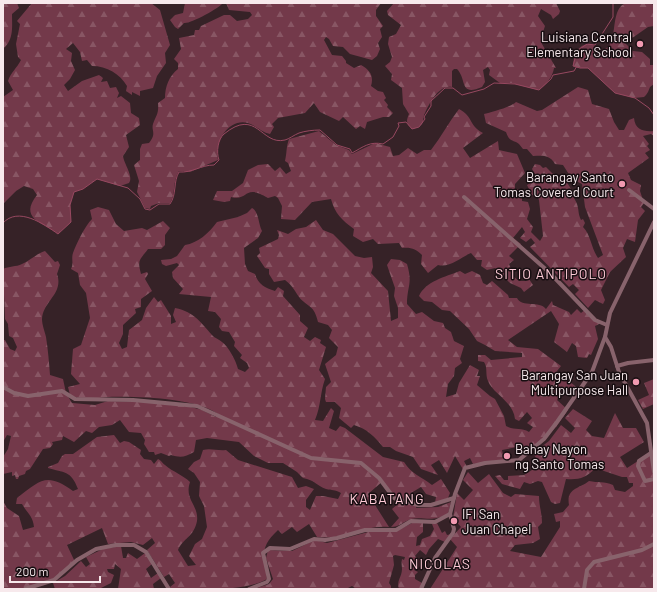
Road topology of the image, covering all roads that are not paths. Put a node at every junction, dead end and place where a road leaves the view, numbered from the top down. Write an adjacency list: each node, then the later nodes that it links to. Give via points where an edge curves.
1 (628, 190): 3 (street)
2 (464, 196): 5 (street, via 545,269 595,320)
3 (654, 209)
4 (654, 222): 5 (street, via 622,286)
5 (607, 325): 6 (street)
6 (605, 337): 8 (street); 13 (street, via 587,381 544,439 518,460 465,468)
7 (654, 360): 8 (street)
8 (617, 366): 10 (street, via 647,423)
9 (3, 387): 13 (street, via 28,396 62,391 79,400 133,400 197,406 311,458 361,463 379,478 398,500 431,505)
10 (651, 453): 11 (street); 12 (street, via 639,461 638,466 645,481)
11 (654, 472)
12 (654, 479)
13 (454, 498): 14 (street)
14 (450, 514): 18 (street, via 435,522 411,521 396,530 365,530 333,539 314,539 290,549 270,548 263,553 269,579); 19 (street, via 453,533 435,558)
15 (654, 544): 20 (street, via 642,550 594,562 587,570)
16 (25, 589): 17 (street, via 54,580 96,549 134,545 146,552)
17 (170, 589)
18 (249, 589)
19 (421, 589)
20 (584, 589)

